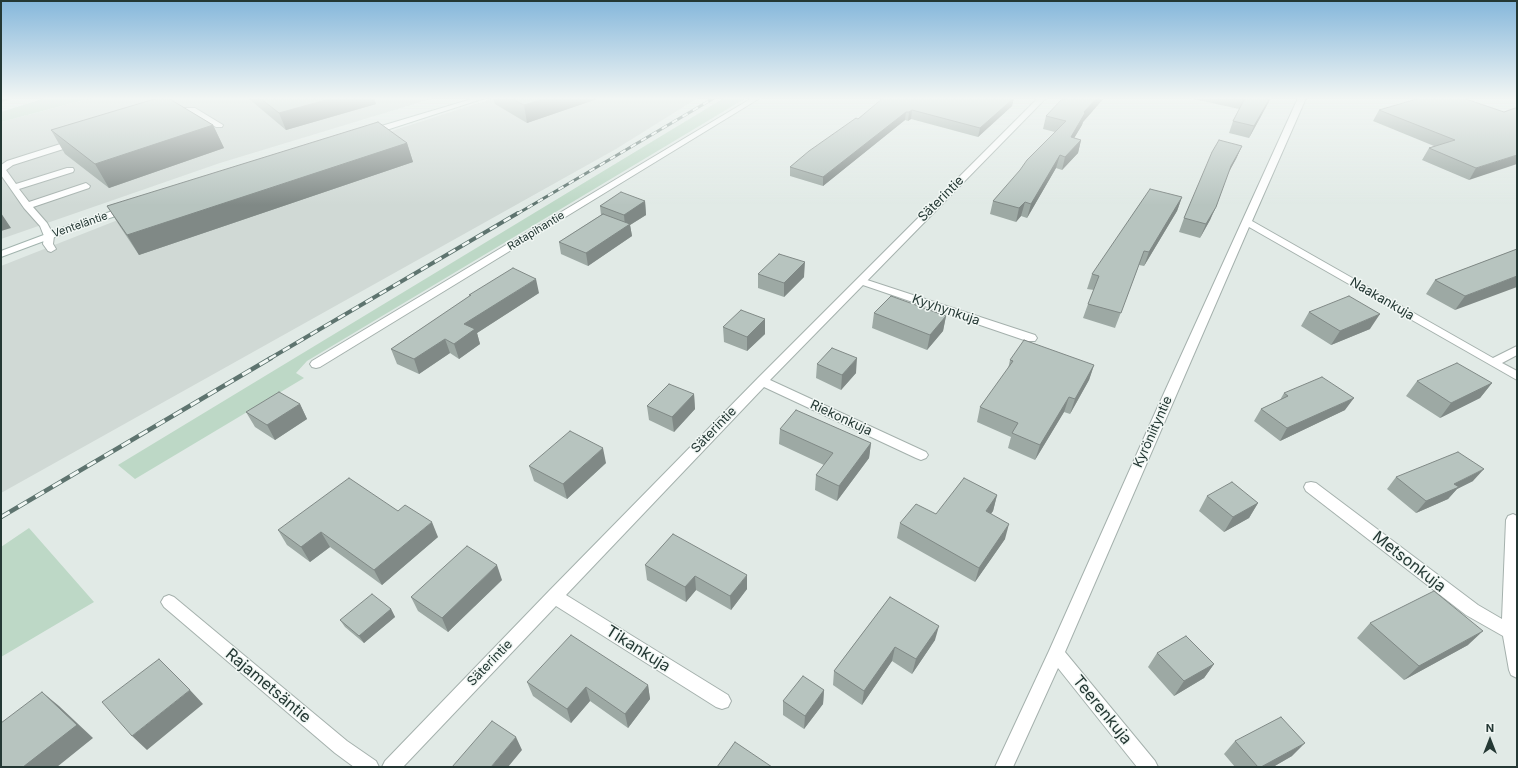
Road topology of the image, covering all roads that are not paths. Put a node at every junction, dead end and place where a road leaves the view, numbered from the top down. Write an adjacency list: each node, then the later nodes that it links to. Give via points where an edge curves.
1 (367, 134): 5 (street)
2 (697, 134): 20 (street, Ratapihantie)
3 (1006, 134): 16 (street, Säterintie)
4 (1286, 134): 12 (street, Kyröniityntie)
5 (363, 135)
6 (85, 140): 9 (street, via 10,162 1,169)
7 (70, 170): 9 (street)
8 (86, 186): 10 (street)
9 (15, 187): 10 (street)
10 (27, 206): 13 (street, via 44,225)
11 (137, 207): 13 (street, Venteläntie)
12 (1247, 222): 19 (street, Naakankuja); 29 (street, Kyröniityntie)
13 (49, 236): 14 (street, via 48,244); 15 (street, Venteläntie)
14 (51, 249)
15 (1, 254)
16 (860, 281): 17 (street, Kyyhynkuja); 22 (street, Säterintie)
17 (1031, 338)
18 (1517, 350): 19 (street)
19 (1494, 362): 21 (street, Naakankuja)
20 (316, 364)
21 (1517, 376)
22 (762, 381): 23 (street, Riekonkuja); 26 (street, Säterintie)
23 (920, 455)
24 (1311, 487): 28 (street, Metsonkuja, via 1472,610)
25 (1513, 520): 28 (street)
26 (554, 596): 31 (street, Tikankuja); 33 (street, Säterintie)
27 (169, 602): 32 (street, Rajametsäntie, via 341,747)
28 (1510, 632): 30 (street)
29 (1056, 654): 34 (street, Kyröniityntie); 35 (street, Teerenkuja)
30 (1517, 670)
31 (722, 701)
32 (370, 767)
33 (392, 767)
34 (1004, 767)
35 (1149, 767)

